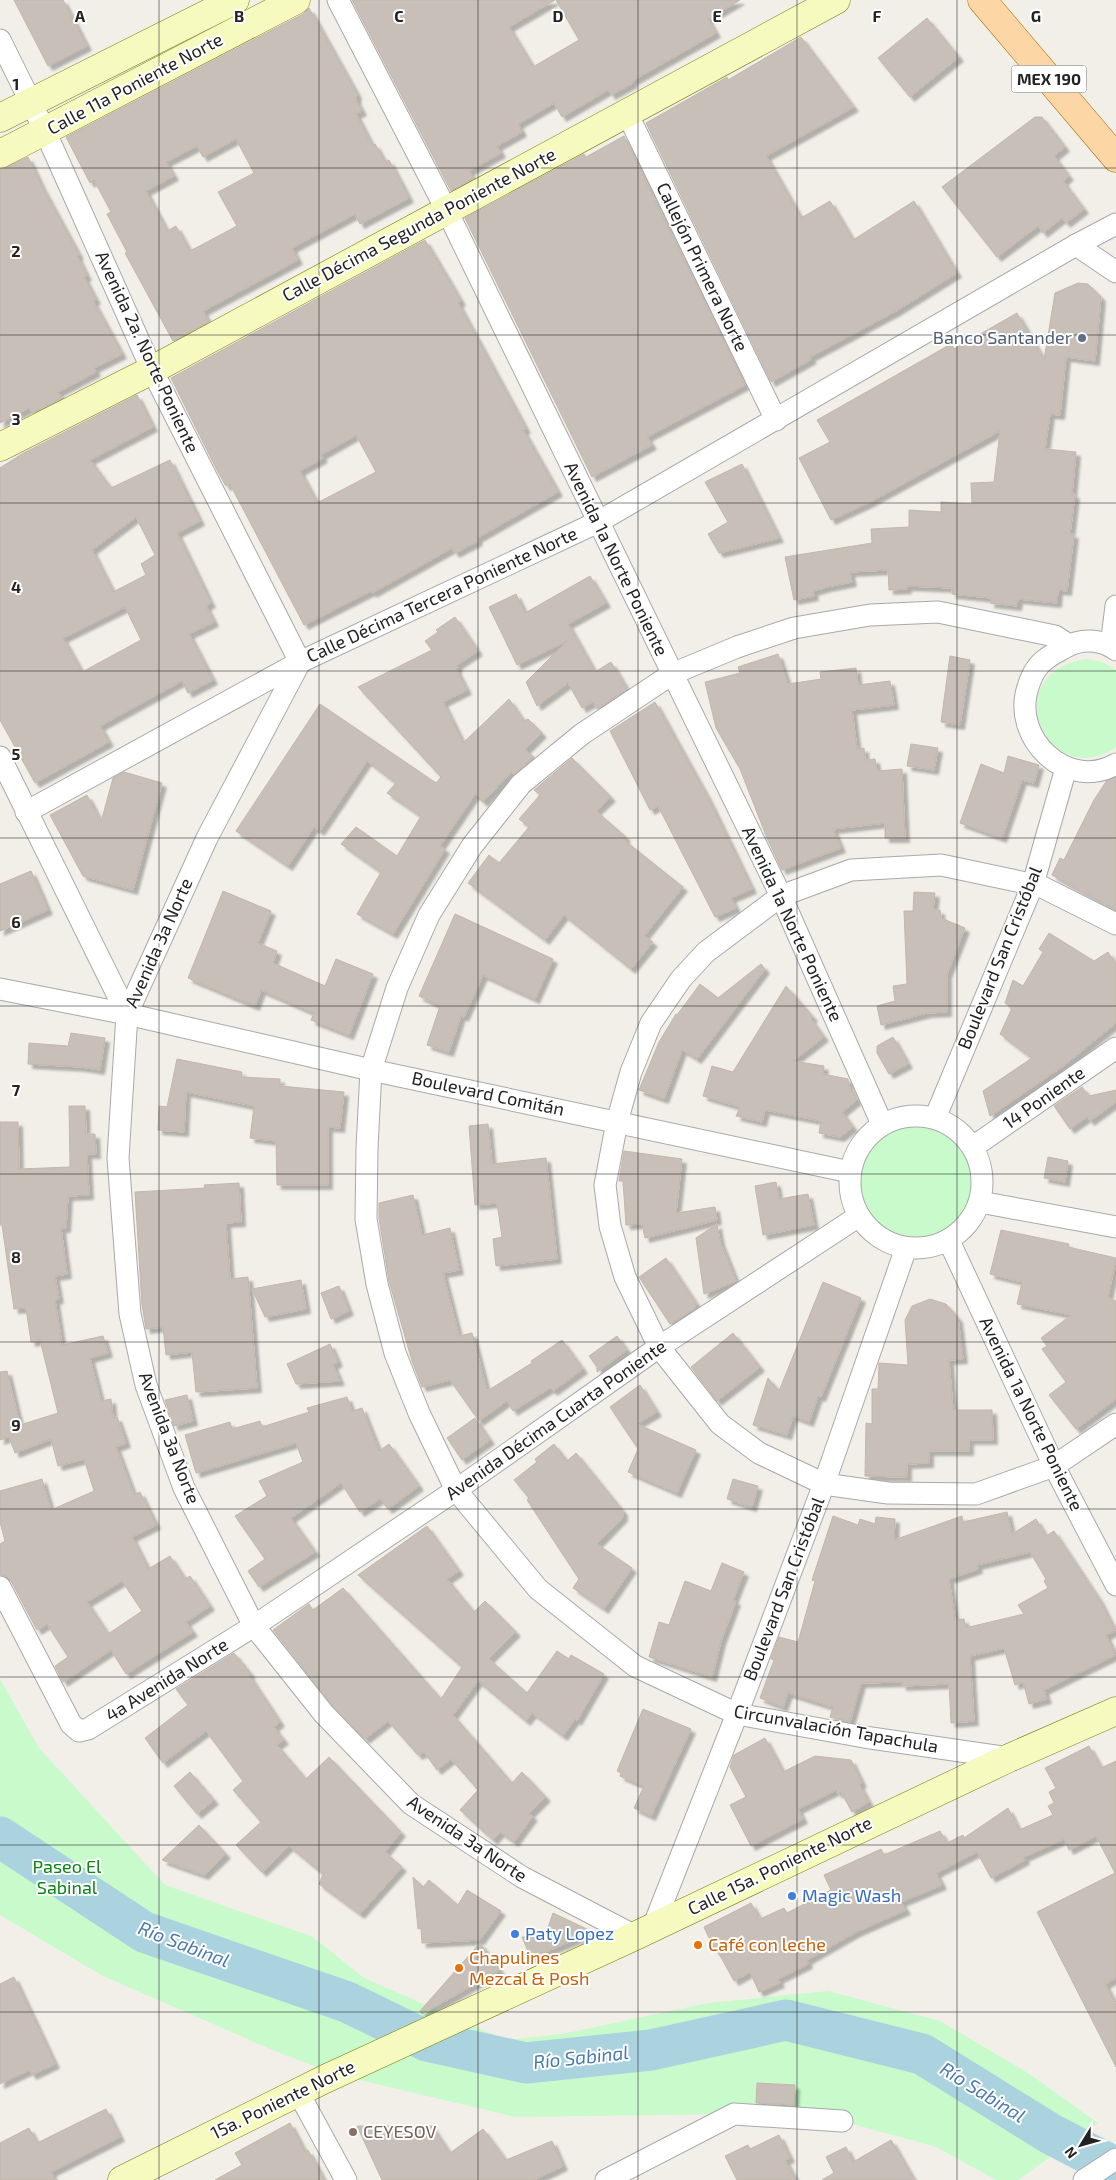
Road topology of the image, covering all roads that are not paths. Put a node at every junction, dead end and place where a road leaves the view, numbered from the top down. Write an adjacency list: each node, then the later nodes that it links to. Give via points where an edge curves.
1 (235, 0): 7 (street, Calle 11a Poniente Norte)
2 (296, 0): 10 (street, Calle 11a Poniente Norte)
3 (338, 0): 13 (street, Avenida 1a Norte Poniente)
4 (836, 0): 8 (street, Calle Décima Segunda Poniente Norte)
5 (982, 0): 12 (main road, MEX 190)
6 (0, 40): 7 (street, Avenida 2a. Norte Poniente)
7 (31, 104): 9 (street, Calle 11a Poniente Norte); 10 (street, Avenida 2a. Norte Poniente)
8 (627, 113): 13 (street, Calle Décima Segunda Poniente Norte); 18 (street, Callejón Primera Norte)
9 (0, 118)
10 (45, 131): 11 (street, Calle 11a Poniente Norte); 17 (street, Avenida 2a. Norte Poniente)
11 (0, 154)
12 (1116, 158)
13 (446, 211): 17 (street, Calle Décima Segunda Poniente Norte); 20 (street, Avenida 1a Norte Poniente)
14 (1116, 224): 15 (street, Calle Décima Tercera Poniente Norte)
15 (1076, 245): 16 (street); 18 (street, Calle Décima Tercera Poniente Norte)
16 (1116, 272)
17 (152, 370): 19 (street, Calle Décima Segunda Poniente Norte); 24 (street, Avenida 2a. Norte Poniente)
18 (776, 420): 20 (street, Calle Décima Tercera Poniente Norte)
19 (0, 446)
20 (598, 522): 24 (street, Calle Décima Tercera Poniente Norte); 25 (street, Avenida 1a Norte Poniente)
21 (1116, 606): 23 (street)
22 (1069, 645): 23 (street, via 1087,640); 25 (street, Circunvalación Tapachula, via 1056,636 938,612 870,615 794,628); 28 (street, via 1044,659 1031,677 1024,698 1025,720 1033,740 1047,757)
23 (1113, 648)
24 (300, 662): 29 (street, Calle Décima Tercera Poniente Norte); 34 (street, Avenida 3a Norte, via 207,838)
25 (672, 674): 31 (street, Avenida 1a Norte Poniente); 36 (street, Circunvalación Tapachula, via 582,734 520,784 472,846 429,915 397,988)
26 (0, 757): 29 (street)
27 (1116, 764): 28 (street, via 1088,771)
28 (1066, 768): 30 (street, Boulevard San Cristóbal)
29 (26, 812): 34 (street)
30 (1033, 884): 31 (street, via 941,865 851,870); 32 (street); 37 (street, Boulevard San Cristóbal)
31 (781, 896): 38 (street, via 706,952 681,979 651,1023 631,1072); 39 (street, Avenida 1a Norte Poniente)
32 (1116, 924)
33 (0, 989): 34 (street)
34 (127, 1014): 36 (street, Boulevard Comitán); 54 (street, Avenida 3a Norte, via 118,1158 130,1314 146,1385 184,1488)
35 (1116, 1048): 40 (street, 14 Poniente)
36 (371, 1070): 38 (street, Boulevard Comitán); 51 (street, Circunvalación Tapachula, via 366,1219 377,1284 395,1353)
37 (935, 1118): 39 (street, via 917,1115 898,1117); 40 (street, via 950,1124)
38 (617, 1122): 41 (street, Boulevard Comitán); 47 (street, via 605,1185 610,1226 625,1277)
39 (882, 1124): 41 (street, via 856,1153)
40 (973, 1147): 42 (street, via 981,1164 983,1184)
41 (850, 1172): 43 (street, via 850,1189)
42 (980, 1202): 44 (street); 45 (street, via 968,1224)
43 (859, 1216): 46 (street, via 883,1240); 47 (street, Avenida Décima Cuarta Poniente)
44 (1116, 1227)
45 (949, 1241): 46 (street, via 932,1247); 49 (street, Avenida 1a Norte Poniente)
46 (906, 1248): 50 (street, Boulevard San Cristóbal)
47 (658, 1348): 50 (street, via 720,1424 759,1453); 51 (street, Avenida Décima Cuarta Poniente)
48 (1116, 1424): 49 (street)
49 (1054, 1466): 50 (street, via 976,1494 888,1493); 52 (street, Avenida 1a Norte Poniente)
50 (824, 1484): 56 (street, Boulevard San Cristóbal)
51 (456, 1490): 54 (street, Avenida Décima Cuarta Poniente); 56 (street, Circunvalación Tapachula, via 538,1590 635,1666)
52 (1116, 1585)
53 (0, 1587): 54 (street, 4a Avenida Norte, via 71,1724 78,1731 88,1729)
54 (254, 1626): 58 (street, Avenida 3a Norte, via 324,1714 411,1804 522,1877)
55 (1116, 1711): 57 (street, Calle 15a. Poniente Norte)
56 (737, 1714): 57 (street, Circunvalación Tapachula, via 864,1738); 58 (street, Boulevard San Cristóbal)
57 (1009, 1758): 58 (street, Calle 15a. Poniente Norte)
58 (644, 1932): 59 (street, Calle 15a. Poniente Norte)
59 (445, 2023): 60 (street, 15a. Poniente Norte)
60 (298, 2092): 63 (street, 15a. Poniente Norte); 64 (street)
61 (842, 2121): 65 (street, via 734,2114)
62 (1116, 2159): 66 (street)
63 (122, 2180)
64 (346, 2180)
65 (606, 2180)
66 (1084, 2180)

